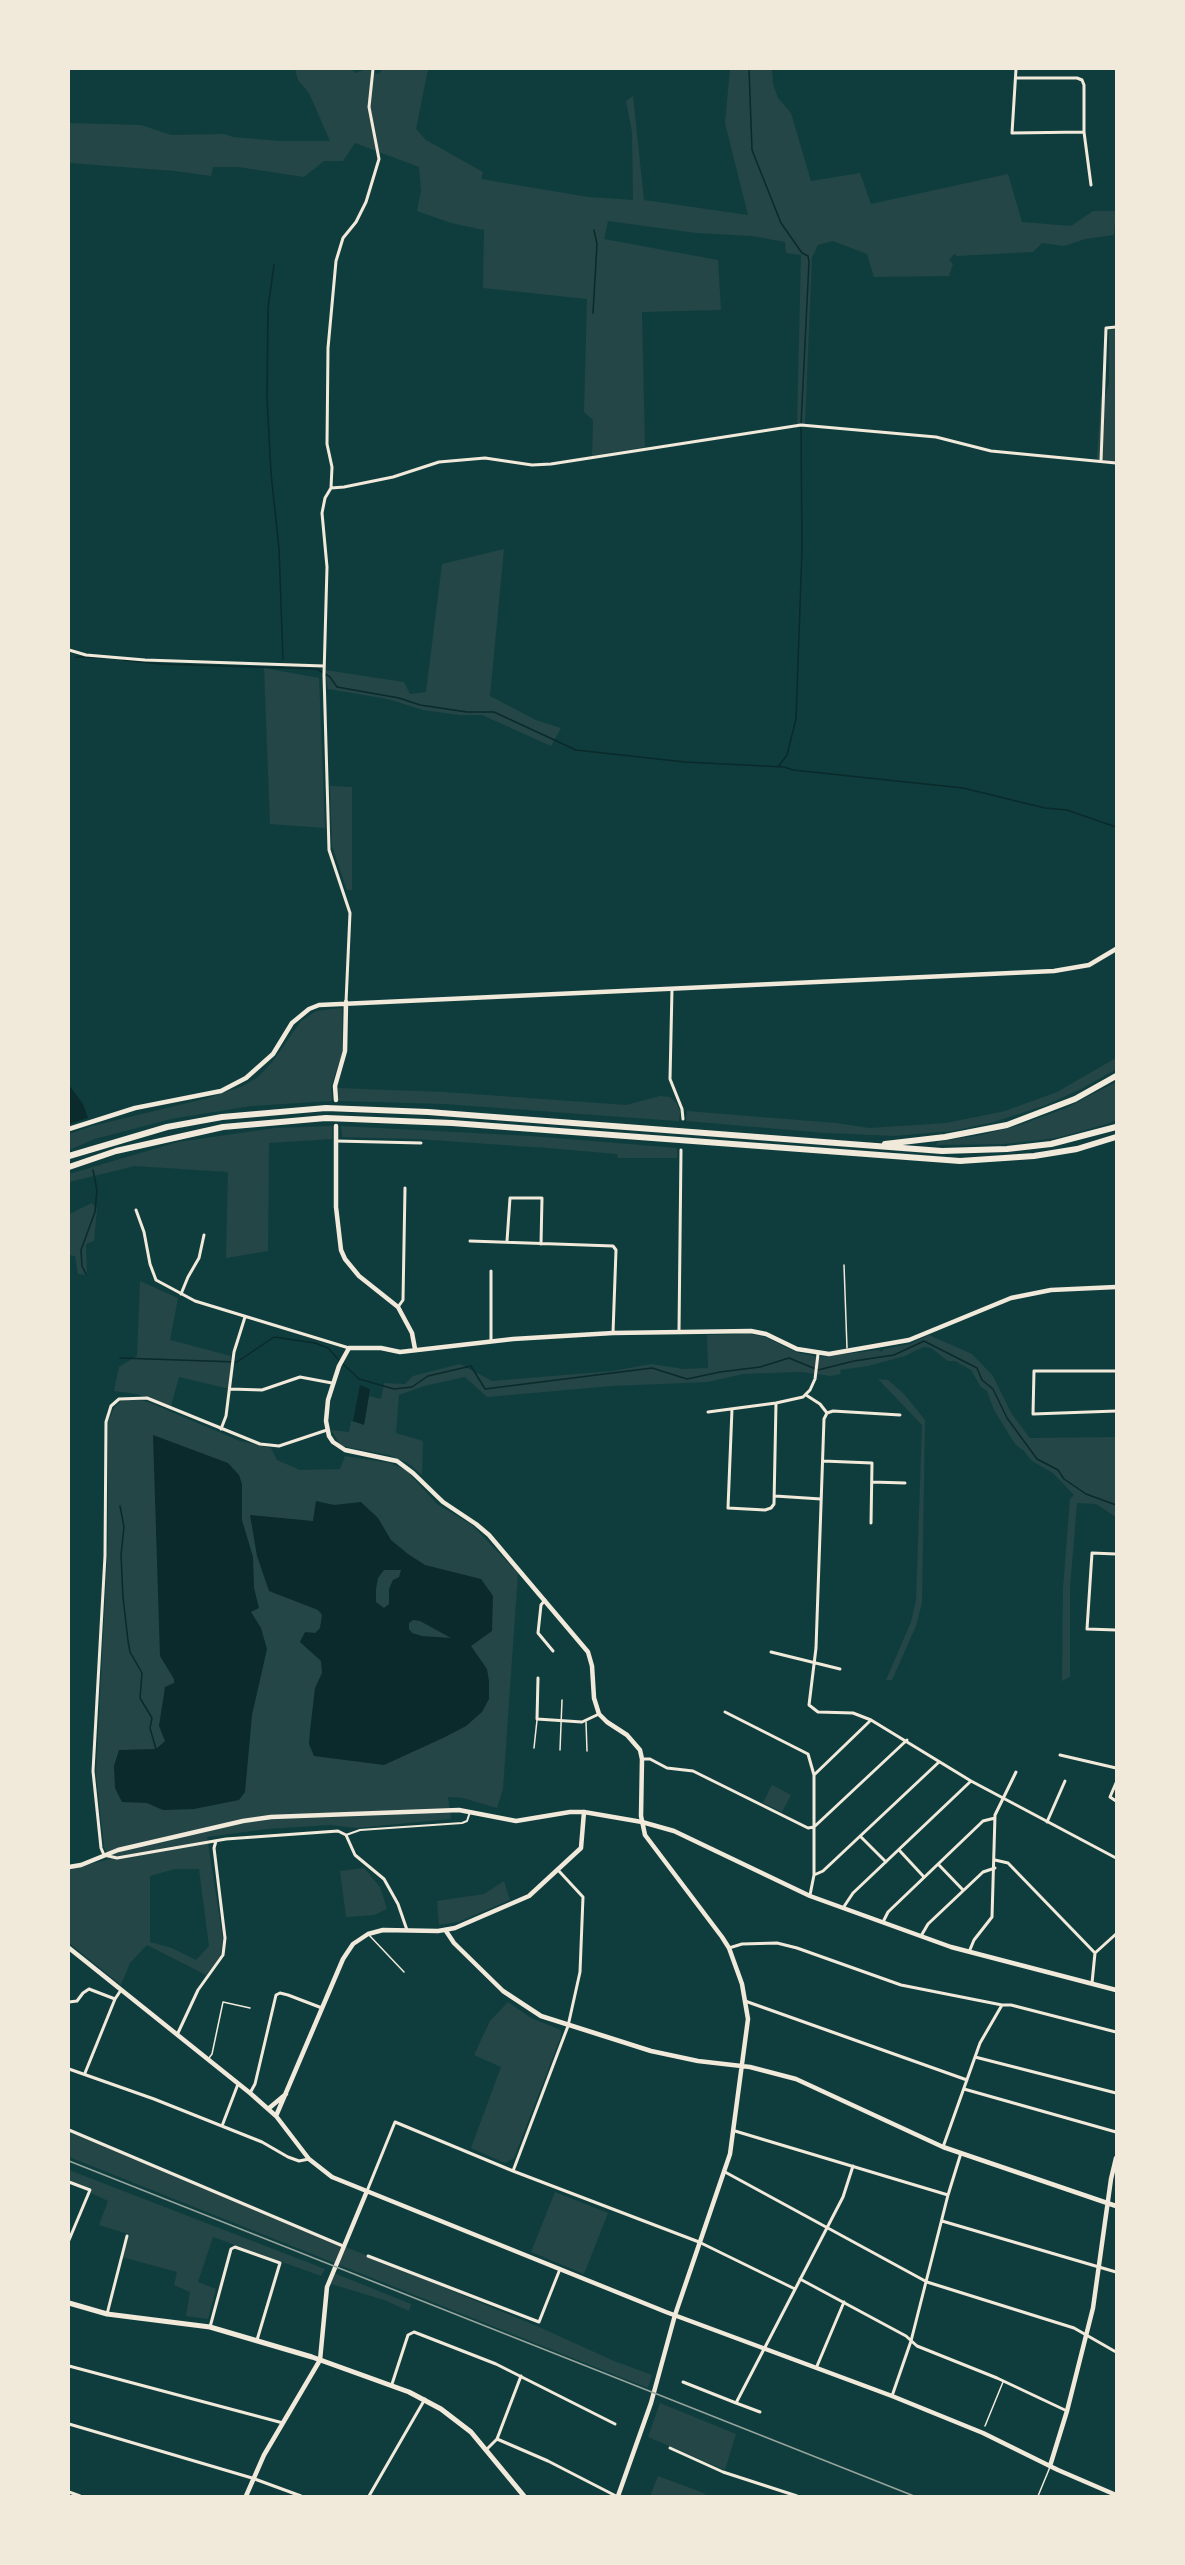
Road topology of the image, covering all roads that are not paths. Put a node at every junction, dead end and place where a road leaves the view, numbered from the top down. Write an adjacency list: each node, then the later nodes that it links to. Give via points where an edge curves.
1 (373, 69): 9 (street, via 369,107 378,166 366,202 343,238 332,295 327,444)
2 (1016, 69): 3 (street)
3 (1016, 78): 4 (street, via 1082,80); 4 (street, via 1012,133)
4 (1084, 132): 5 (street)
5 (1091, 185)
6 (1116, 327): 7 (street, via 1106,328)
7 (1101, 461): 8 (street); 9 (street, via 991,451 936,437 801,425 551,464 485,458 439,462 393,477)
8 (1116, 463)
9 (331, 488): 11 (street, via 322,513 327,567)
10 (69, 650): 11 (street, via 145,660)
11 (324, 666): 14 (street, via 329,850 350,913)
12 (1116, 949): 13 (street, via 1089,964 1054,971)
13 (672, 989): 14 (street); 17 (street, via 670,1079)
14 (346, 1002): 16 (street, via 345,1051 335,1086); 20 (street, via 309,1009 292,1023 273,1054 255,1072 221,1090 146,1106)
15 (1116, 1076): 24 (highway, via 1075,1099 1007,1125)
16 (336, 1100)
17 (683, 1119)
18 (336, 1126): 22 (street)
19 (1116, 1127): 24 (highway, via 1052,1144 1007,1149 942,1151)
20 (69, 1129)
21 (1116, 1137): 27 (highway, via 1052,1154 995,1161 922,1159 452,1123 336,1119 223,1127 116,1151)
22 (336, 1141): 23 (street); 38 (street, via 336,1207 344,1255 358,1276)
23 (421, 1143)
24 (869, 1145): 26 (highway, via 336,1108 279,1110 166,1127)
25 (681, 1150): 40 (street)
26 (69, 1156)
27 (69, 1167)
28 (405, 1188): 38 (street, via 403,1300)
29 (136, 1210): 37 (street, via 156,1280)
30 (204, 1235): 37 (street, via 199,1258)
31 (470, 1241): 32 (street)
32 (507, 1241): 33 (street); 33 (street, via 510,1198 542,1198)
33 (541, 1244): 41 (street, via 613,1246)
34 (844, 1265): 45 (lane)
35 (491, 1271): 42 (street)
36 (1116, 1287): 45 (street, via 1051,1290 1011,1298 909,1340)
37 (181, 1294): 39 (street)
38 (398, 1307): 44 (street, via 412,1333)
39 (245, 1317): 43 (street); 49 (street, via 233,1357)
40 (679, 1332): 41 (street); 46 (street, via 751,1331)
41 (613, 1333): 42 (street)
42 (491, 1341): 44 (street)
43 (349, 1348): 44 (street, via 400,1352); 48 (street)
44 (415, 1349)
45 (847, 1350): 46 (street)
46 (818, 1354): 50 (street, via 813,1384)
47 (1116, 1371): 53 (street, via 1034,1371 1033,1413)
48 (332, 1383): 49 (street, via 300,1377 262,1390); 58 (street)
49 (230, 1389): 57 (street)
50 (806, 1395): 51 (street); 55 (street)
51 (776, 1403): 52 (street); 62 (street)
52 (732, 1409): 54 (street); 62 (street, via 728,1508 765,1510 771,1508)
53 (1116, 1411)
54 (708, 1412)
55 (827, 1413): 56 (street); 59 (street)
56 (900, 1415)
57 (221, 1429): 58 (street, via 260,1444 279,1446); 105 (street, via 147,1398 119,1399 108,1414 93,1771)
58 (327, 1430): 66 (street, via 333,1442 345,1450 385,1457 407,1467 436,1497 489,1535)
59 (822, 1461): 60 (street, via 872,1463); 63 (street)
60 (872, 1482): 61 (street); 64 (street)
61 (905, 1483)
62 (774, 1496): 63 (street)
63 (821, 1499): 70 (street)
64 (871, 1523)
65 (1116, 1554): 67 (street, via 1092,1553 1087,1629)
66 (545, 1600): 68 (street, via 538,1633); 75 (street, via 588,1652)
67 (1116, 1630)
68 (553, 1651)
69 (771, 1652): 70 (street)
70 (814, 1663): 71 (street); 77 (street, via 810,1708 818,1712 853,1713)
71 (840, 1669)
72 (538, 1678): 76 (street)
73 (562, 1700): 78 (lane)
74 (725, 1712): 89 (street, via 806,1752)
75 (599, 1714): 79 (street); 85 (street, via 635,1743)
76 (537, 1719): 78 (street); 81 (lane)
77 (871, 1720): 80 (street); 89 (street)
78 (561, 1721): 79 (street); 82 (lane)
79 (586, 1721): 83 (lane)
80 (907, 1740): 86 (street); 100 (street)
81 (534, 1748)
82 (560, 1750)
83 (587, 1751)
84 (1060, 1755): 87 (street)
85 (642, 1759): 98 (street); 100 (street, via 693,1771 805,1827)
86 (939, 1761): 90 (street); 102 (street)
87 (1116, 1768)
88 (1016, 1772): 93 (street)
89 (814, 1775): 100 (street)
90 (971, 1781): 93 (street); 104 (street)
91 (1065, 1781): 99 (street)
92 (1116, 1783): 94 (street, via 1110,1797)
93 (1002, 1798): 97 (street); 99 (street)
94 (1116, 1800)
95 (470, 1811): 96 (street, via 516,1821); 101 (street, via 467,1821 462,1823 360,1830); 105 (street, via 272,1817)
96 (584, 1812): 98 (street); 112 (street, via 581,1848)
97 (995, 1818): 107 (street); 109 (street, via 983,1821)
98 (642, 1822): 116 (street, via 682,1834); 125 (street, via 654,1850)
99 (1047, 1822): 106 (street)
100 (814, 1827): 113 (street)
101 (346, 1835): 103 (street, via 334,1830); 119 (street, via 356,1855 388,1884)
102 (860, 1836): 108 (street); 113 (street)
103 (216, 1841): 105 (street, via 117,1858); 140 (street, via 225,1938 223,1955 198,1990)
104 (899, 1850): 108 (street); 114 (street)
105 (104, 1855): 110 (street)
106 (1116, 1858)
107 (995, 1860): 111 (street); 127 (street, via 1008,1863)
108 (886, 1862): 117 (street)
109 (938, 1864): 114 (street); 115 (street)
110 (69, 1867)
111 (995, 1868): 115 (street, via 985,1870); 126 (street, via 992,1917)
112 (558, 1870): 120 (street, via 529,1896); 138 (street, via 580,1892 584,1904 580,1972)
113 (814, 1875): 116 (street)
114 (924, 1877): 118 (street, via 888,1912)
115 (963, 1890): 123 (street, via 928,1923)
116 (810, 1896): 117 (street)
117 (843, 1908): 118 (street)
118 (883, 1922): 123 (street)
119 (407, 1930): 120 (street); 121 (street)
120 (446, 1930): 138 (street, via 454,1943 506,1994 541,2016)
121 (368, 1934): 128 (lane); 137 (street, via 346,1953)
122 (1116, 1934): 127 (street)
123 (921, 1936): 126 (street)
124 (69, 1948): 130 (street)
125 (729, 1948): 133 (street); 135 (street, via 777,1943 901,1985)
126 (969, 1952): 129 (street)
127 (1095, 1953): 129 (street)
128 (404, 1972)
129 (1092, 1983): 131 (street)
130 (121, 1990): 132 (street); 140 (street)
131 (1116, 1990)
132 (115, 1999): 134 (street, via 89,1989 77,2001); 145 (street)
133 (745, 2001): 143 (street, via 748,2019); 146 (street)
134 (69, 2002)
135 (1002, 2005): 139 (street); 141 (street)
136 (250, 2008): 142 (lane, via 223,2002)
137 (322, 2008): 149 (street, via 288,1995 276,1995); 151 (street)
138 (568, 2026): 143 (street, via 682,2058); 163 (street)
139 (1116, 2032)
140 (177, 2035): 142 (street)
141 (975, 2057): 146 (street); 150 (street)
142 (208, 2059): 147 (street)
143 (741, 2066): 156 (street); 158 (street, via 807,2083)
144 (69, 2069): 145 (street)
145 (85, 2073): 154 (street)
146 (967, 2079): 148 (street)
147 (238, 2084): 149 (street); 154 (street)
148 (964, 2089): 157 (street); 158 (street)
149 (250, 2093): 152 (street)
150 (1116, 2093)
151 (286, 2094): 152 (street); 153 (street)
152 (268, 2109): 153 (street)
153 (276, 2116): 161 (street)
154 (222, 2126): 161 (street, via 298,2161)
155 (69, 2130): 175 (street)
156 (735, 2131): 162 (street); 164 (street)
157 (1116, 2132)
158 (943, 2147): 159 (street)
159 (961, 2153): 167 (street); 168 (street)
160 (1116, 2158): 168 (street)
161 (309, 2159): 166 (street, via 332,2177)
162 (853, 2166): 167 (street); 171 (street)
163 (513, 2171): 166 (street, via 395,2122); 174 (street)
164 (725, 2172): 171 (street); 174 (street)
165 (69, 2182): 173 (street, via 90,2190)
166 (367, 2191): 175 (street); 178 (street)
167 (948, 2195): 170 (street)
168 (1109, 2204): 169 (street); 177 (street)
169 (1116, 2206)
170 (942, 2221): 177 (street); 181 (street)
171 (827, 2228): 180 (street); 181 (street)
172 (127, 2236): 185 (street)
173 (69, 2240)
174 (699, 2242): 182 (street); 186 (street)
175 (343, 2246): 193 (street, via 327,2287)
176 (368, 2256): 178 (street, via 538,2322)
177 (1100, 2267): 179 (street); 188 (street)
178 (560, 2269): 186 (street)
179 (1116, 2272)
180 (800, 2279): 182 (street); 183 (street)
181 (927, 2282): 188 (street); 190 (street)
182 (795, 2289): 191 (street)
183 (844, 2302): 190 (street); 195 (street)
184 (69, 2303): 185 (main road)
185 (107, 2314): 187 (main road)
186 (675, 2315): 191 (street); 221 (street, via 651,2403)
187 (210, 2326): 189 (main road); 189 (street, via 231,2249 235,2247 280,2263)
188 (1086, 2335): 192 (street); 203 (street)
189 (257, 2340): 193 (main road)
190 (911, 2341): 197 (street); 200 (street)
191 (765, 2347): 195 (street); 202 (street)
192 (1116, 2352)
193 (320, 2360): 199 (main road); 205 (street)
194 (69, 2366): 205 (street)
195 (817, 2366): 200 (street)
196 (521, 2376): 199 (street, via 414,2332 408,2335); 207 (street); 209 (street)
197 (1004, 2381): 203 (street); 208 (lane)
198 (683, 2382): 202 (street)
199 (392, 2384): 201 (main road)
200 (892, 2396): 212 (street, via 983,2433)
201 (425, 2399): 211 (main road, via 457,2420); 219 (street)
202 (736, 2403): 204 (street)
203 (1067, 2411): 212 (street)
204 (760, 2412)
205 (283, 2423): 213 (street)
206 (69, 2424): 213 (street)
207 (615, 2424)
208 (985, 2426)
209 (497, 2439): 211 (street); 221 (street)
210 (670, 2448): 222 (street, via 723,2472)
211 (487, 2449): 220 (main road)
212 (1050, 2466): 215 (street); 223 (lane)
213 (252, 2478): 217 (street); 218 (street)
214 (69, 2492): 216 (street)
215 (1116, 2494)
216 (80, 2496)
217 (246, 2496)
218 (301, 2496)
219 (369, 2496)
220 (524, 2496)
221 (617, 2496)
222 (797, 2496)
223 (1038, 2496)

